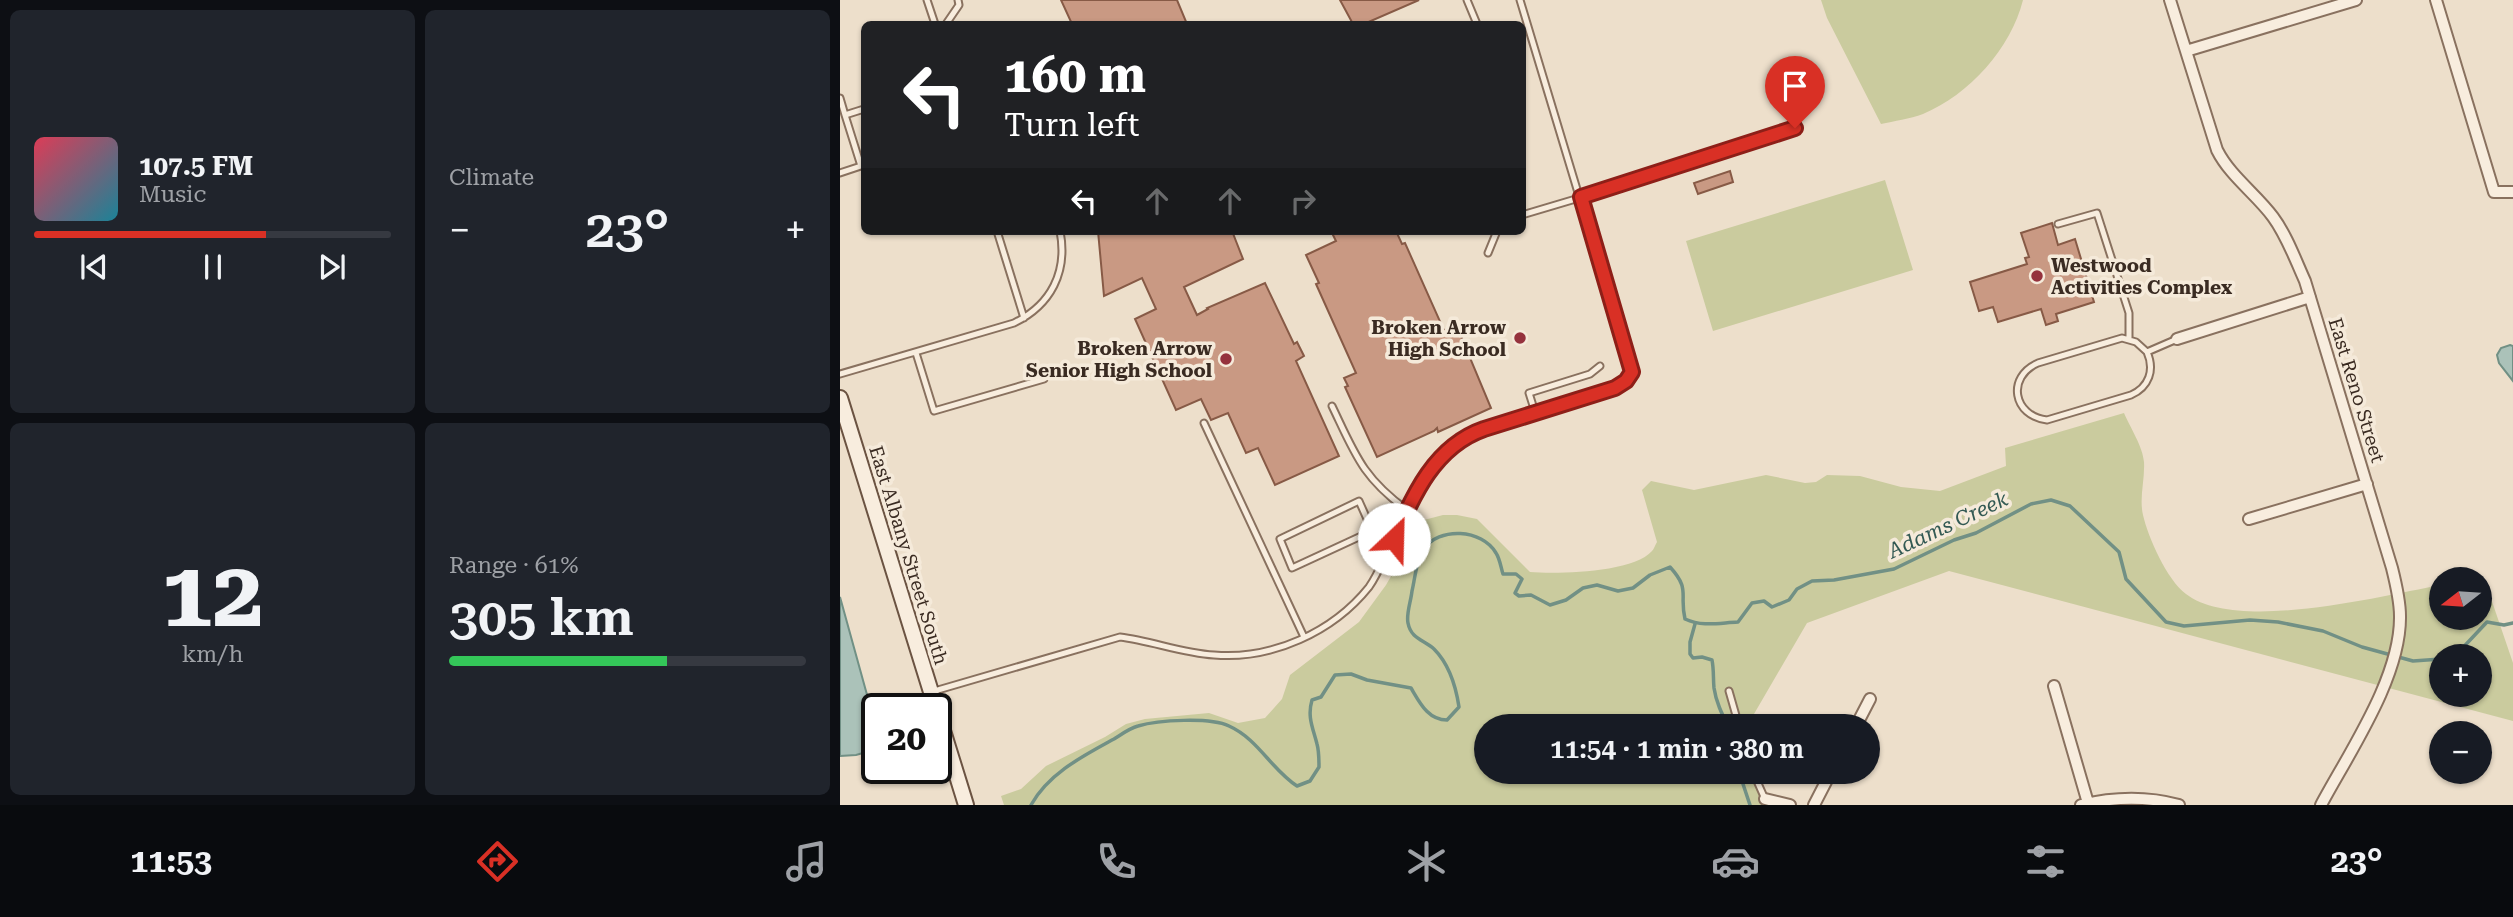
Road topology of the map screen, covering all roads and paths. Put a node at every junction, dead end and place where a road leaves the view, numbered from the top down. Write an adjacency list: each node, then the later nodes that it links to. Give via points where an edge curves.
1 (927, 0): 8 (lane)
2 (958, 0): 9 (lane)
3 (1467, 0): 10 (lane)
4 (1520, 0): 11 (lane)
5 (2170, 0): 13 (street, East Reno Street)
6 (2356, 0): 13 (street)
7 (2436, 0): 21 (street, via 2494,192)
8 (934, 21)
9 (948, 21)
10 (1476, 21)
11 (1524, 21)
12 (1526, 28): 22 (lane)
13 (2186, 51): 29 (street, East Reno Street, via 2220,157 2273,217)
14 (840, 98): 16 (lane)
15 (861, 110): 16 (lane)
16 (845, 115): 18 (lane)
17 (1795, 128): 22 (lane)
18 (861, 160)
19 (861, 167): 20 (lane)
20 (840, 173)
21 (2513, 192)
22 (1581, 197): 23 (lane); 40 (lane, via 1632,372 1615,388)
23 (1526, 214)
24 (2057, 224): 32 (lane, via 2097,213 2129,313)
25 (998, 235): 30 (lane)
26 (1061, 235): 30 (lane, via 1061,268 1054,287)
27 (1495, 235): 28 (lane)
28 (1488, 253)
29 (2310, 297): 31 (street); 42 (street, East Reno Street)
30 (1024, 318): 34 (lane)
31 (2177, 338): 33 (lane)
32 (2129, 339): 33 (lane); 33 (lane, via 2114,339 2031,366 2018,384 2022,406 2032,416 2047,420 2131,395 2148,381 2151,366)
33 (2147, 352)
34 (916, 353): 36 (lane); 37 (lane, via 934,411)
35 (1600, 366): 40 (lane, via 1590,374 1529,393)
36 (840, 374)
37 (1044, 379)
38 (840, 398): 50 (street, East Albany Street South)
39 (1332, 406): 43 (lane, via 1366,474)
40 (1535, 412): 43 (lane, via 1470,434 1453,446 1424,479)
41 (1204, 424): 47 (lane)
42 (2367, 484): 44 (street); 62 (street, East Reno Street, via 2398,596 2399,638 2379,697)
43 (1407, 510): 46 (lane)
44 (2249, 519)
45 (1372, 531): 45 (lane, via 1359,501 1280,539 1292,568); 46 (lane)
46 (1384, 557): 47 (lane, via 1369,586 1341,615)
47 (1304, 638): 50 (lane, via 1272,650 1215,656 1120,637)
48 (2054, 687): 57 (street)
49 (1729, 691): 52 (lane)
50 (931, 692): 58 (street, East Albany Street South)
51 (1870, 699): 53 (street)
52 (1736, 714)
53 (1862, 714)
54 (1758, 784): 56 (lane)
55 (1825, 784): 60 (street)
56 (1765, 799): 59 (street)
57 (2085, 804): 61 (street, via 2136,798)
58 (966, 805)
59 (1790, 805)
60 (1814, 805)
61 (2179, 805)
62 (2321, 805)

